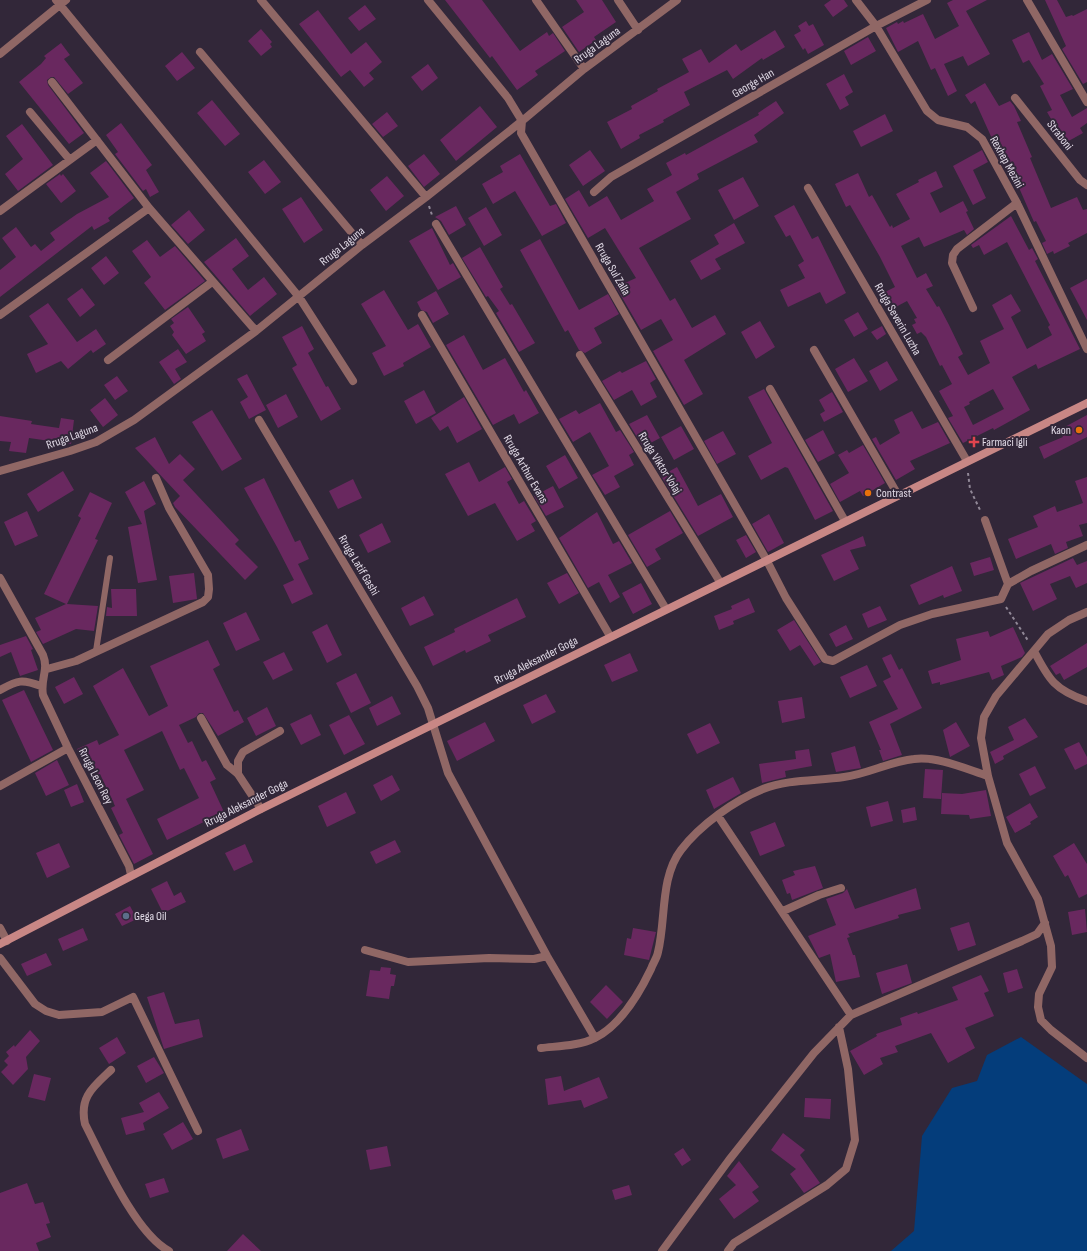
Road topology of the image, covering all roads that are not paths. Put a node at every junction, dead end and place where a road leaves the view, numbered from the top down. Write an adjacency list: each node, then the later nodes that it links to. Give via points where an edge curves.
1 (261, 0): 25 (street)
2 (428, 0): 19 (street, Rruga Sul Zalla, via 508,98)
3 (536, 0): 14 (street)
4 (618, 0): 11 (street)
5 (677, 0): 11 (street, Rruga Laguna)
6 (856, 0): 10 (street, Rexhep Mezini)
7 (927, 0): 10 (street, George Han)
8 (1026, 0): 17 (street)
9 (60, 2): 13 (street); 32 (street)
10 (876, 26): 24 (street, George Han, via 611,177); 26 (street, Rexhep Mezini, via 927,111 938,120 967,127 982,139)
11 (638, 30): 14 (street, Rruga Laguna)
12 (200, 52): 30 (street)
13 (0, 54)
14 (584, 69): 19 (street, Rruga Laguna)
15 (52, 82): 20 (street)
16 (1015, 98): 22 (street, Straboni, via 1080,180)
17 (1087, 102)
18 (30, 112): 21 (street)
19 (522, 121): 25 (street, Rruga Laguna); 53 (street, Rruga Sul Zalla, via 521,133)
20 (97, 140): 21 (street); 27 (street)
21 (70, 160): 28 (street)
22 (1087, 185)
23 (808, 188): 45 (street, Rruga Severin Luzha)
24 (594, 192)
25 (426, 197): 30 (street, Rruga Laguna)
26 (1016, 203): 33 (street, via 957,249 953,255 952,263); 37 (street, Rexhep Mezini)
27 (150, 208): 31 (street); 34 (street)
28 (0, 211)
29 (436, 224): 57 (street)
30 (362, 245): 32 (street, Rruga Laguna)
31 (212, 282): 36 (street); 40 (street)
32 (299, 297): 36 (street, Rruga Laguna); 41 (street)
33 (973, 308)
34 (0, 315)
35 (422, 315): 59 (street, Rruga Arthur Evans)
36 (256, 331): 46 (street, Rruga Laguna, via 134,420 96,442)
37 (1087, 349)
38 (814, 350): 48 (street)
39 (580, 355): 55 (street, Rruga Viktor Volaj)
40 (108, 360)
41 (353, 381)
42 (770, 389): 50 (street)
43 (1087, 402): 45 (main road, Rruga Aleksander Goga)
44 (259, 420): 67 (street, Rruga Latif Gashi, via 417,686 428,708)
45 (967, 461): 48 (main road, Rruga Aleksander Goga)
46 (0, 471)
47 (156, 478): 60 (street, via 169,508 208,575 208,597 203,602)
48 (898, 495): 50 (main road, Rruga Aleksander Goga)
49 (985, 520): 56 (street)
50 (845, 521): 53 (main road, Rruga Aleksander Goga)
51 (1087, 545): 56 (street)
52 (110, 558): 60 (lane)
53 (766, 559): 55 (main road, Rruga Aleksander Goga); 56 (street, Rruga Sul Zalla, via 786,598 821,655 833,661 900,625 932,614 1002,599)
54 (0, 578): 62 (street, via 43,655)
55 (720, 582): 57 (main road, Rruga Aleksander Goga)
56 (1008, 584)
57 (666, 609): 59 (main road, Rruga Aleksander Goga)
58 (1087, 612): 61 (street, via 1048,634)
59 (610, 636): 67 (main road, Rruga Aleksander Goga)
60 (96, 651): 62 (street, via 76,661)
61 (1034, 651): 65 (street, via 1047,676 1059,688); 71 (street, via 996,696 984,717 981,738)
62 (47, 669): 63 (street)
63 (41, 686): 64 (street, via 25,680 16,681); 69 (street, Rruga Leon Rey)
64 (0, 690)
65 (1087, 702)
66 (201, 718): 70 (street, via 227,765)
67 (432, 726): 73 (main road, Rruga Aleksander Goga); 82 (street, Rruga Latif Gashi, via 448,773)
68 (280, 731): 70 (street, via 243,752 238,761)
69 (68, 748): 72 (street); 75 (street, Rruga Leon Rey, via 129,866)
70 (238, 774): 73 (street)
71 (988, 776): 74 (street, via 925,758 913,759 860,775 790,783 764,789 730,806); 78 (street, via 1007,843 1038,899)
72 (0, 786)
73 (261, 809): 75 (main road, Rruga Aleksander Goga)
74 (718, 816): 77 (street); 86 (street, via 680,850 669,874 658,953 639,993 619,1019)
75 (131, 875): 80 (main road, Rruga Aleksander Goga)
76 (842, 888): 77 (street)
77 (783, 911): 84 (street)
78 (1045, 923): 84 (street, via 1037,934); 88 (street, via 1051,946 1052,967 1039,994 1041,1020)
79 (0, 928): 80 (street)
80 (3, 942)
81 (365, 950): 82 (street, via 408,962 489,958 534,959)
82 (547, 956): 86 (street, Rruga Latif Gashi)
83 (0, 958): 90 (street, via 35,1004 59,1015 102,1012 133,997)
84 (851, 1015): 85 (street)
85 (839, 1027): 92 (street, via 814,1053 729,1160); 93 (street, via 848,1069 855,1140 846,1168 827,1185 734,1243)
86 (595, 1038): 87 (street, via 567,1046)
87 (541, 1048)
88 (1087, 1058)
89 (111, 1070): 91 (street, via 93,1086 84,1101 82,1112 85,1124 123,1196 162,1248)
90 (198, 1131)
91 (169, 1251)
92 (662, 1251)
93 (728, 1251)

